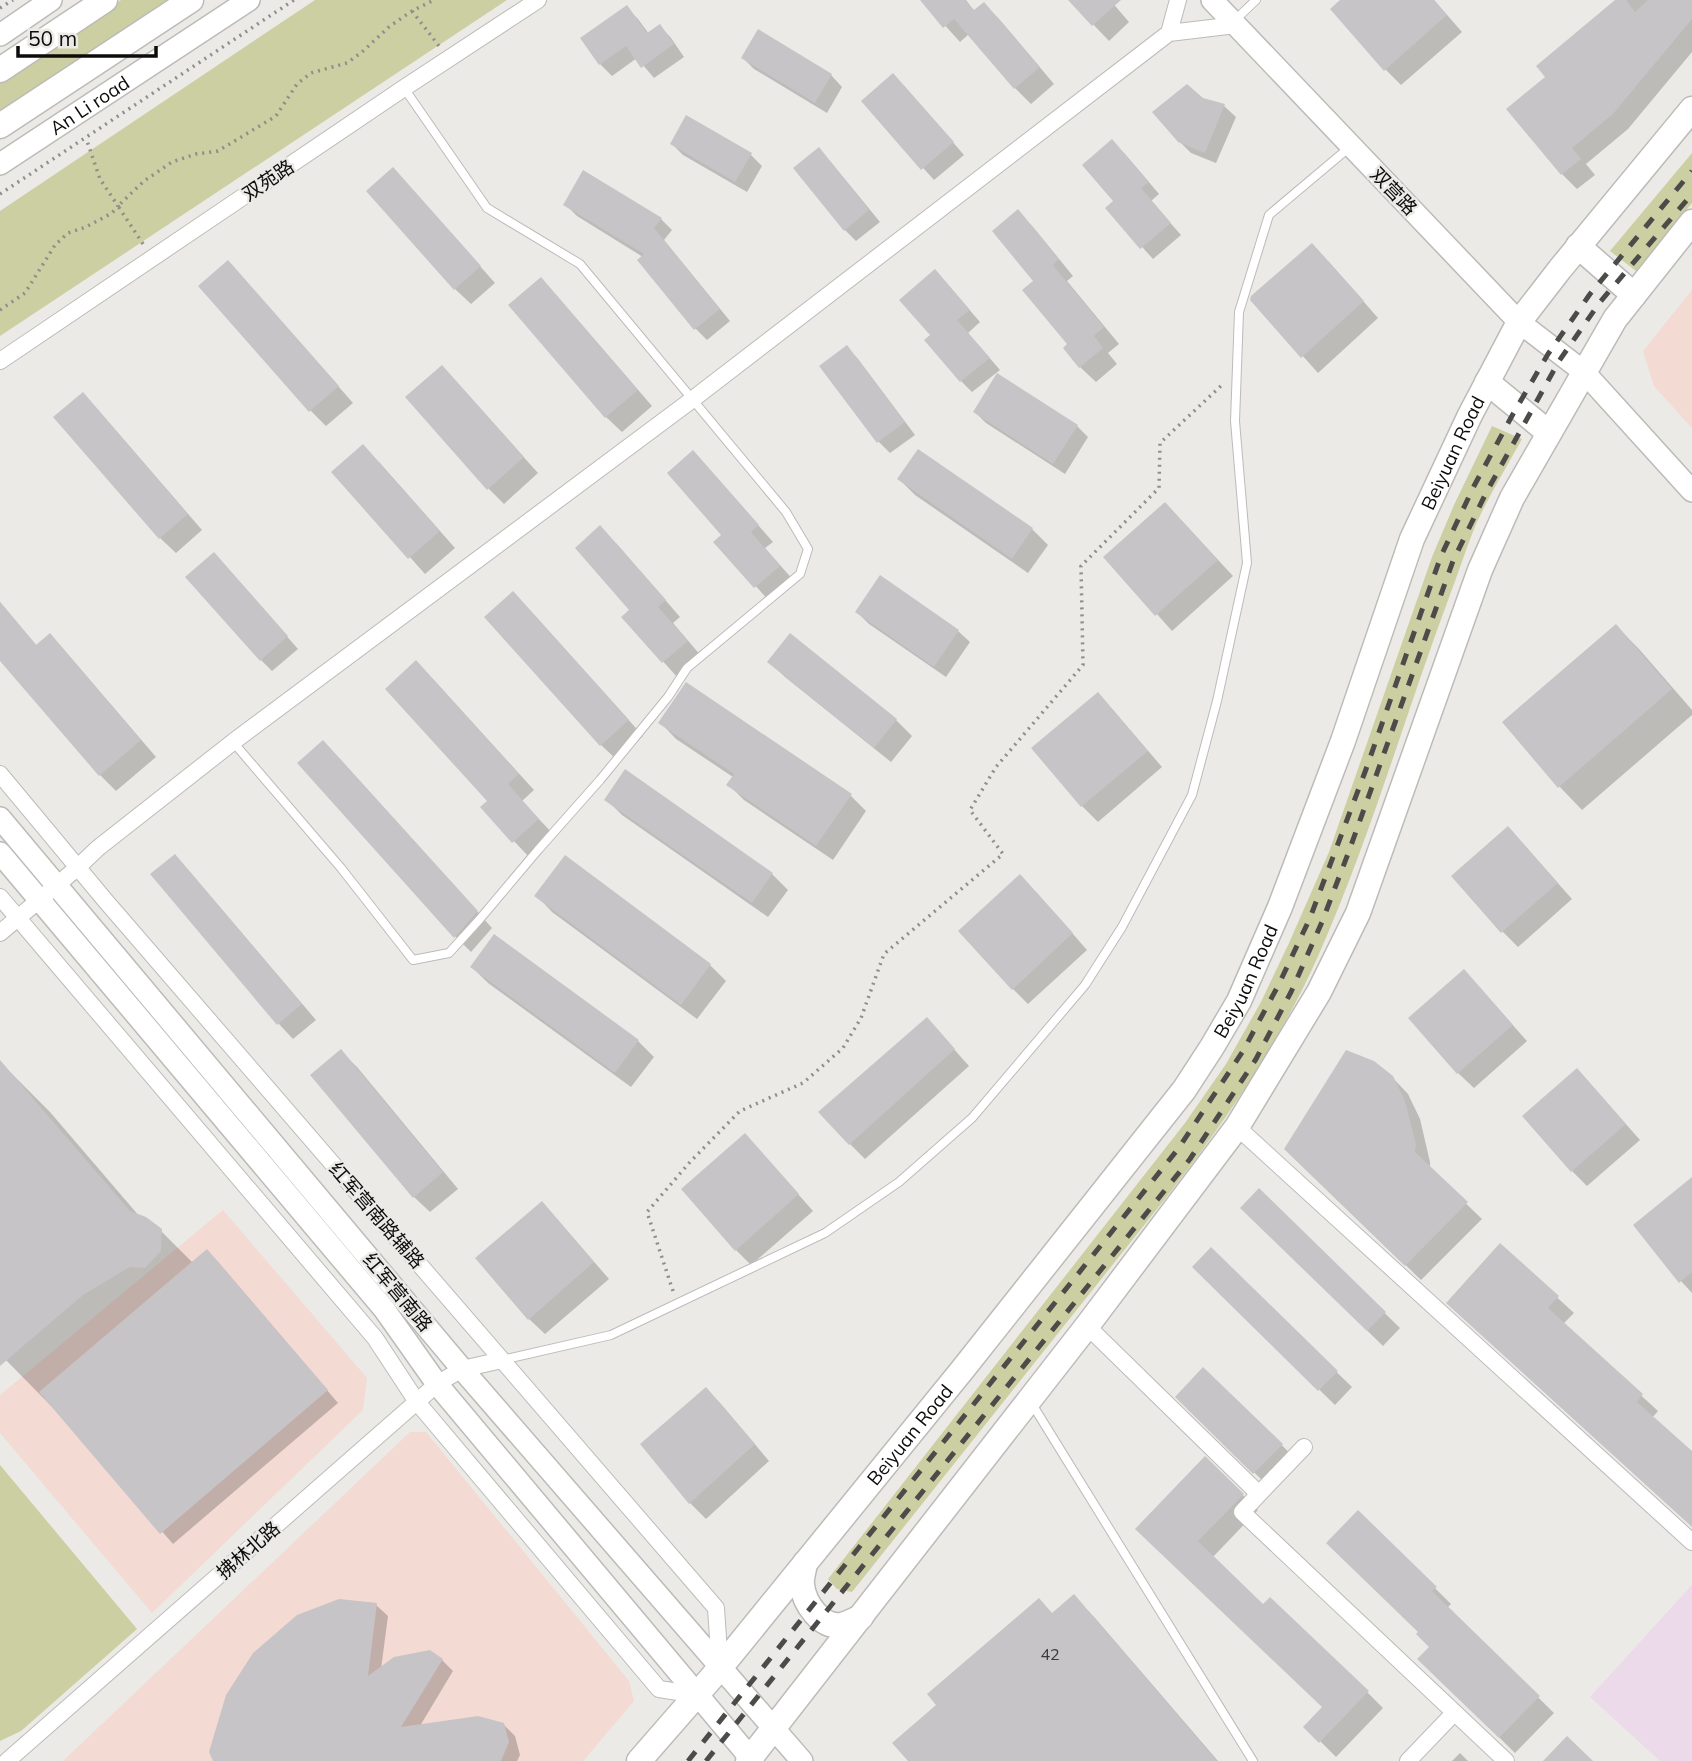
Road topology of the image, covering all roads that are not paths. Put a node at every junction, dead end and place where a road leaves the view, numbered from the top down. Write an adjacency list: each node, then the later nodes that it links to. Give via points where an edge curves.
1 (51, 0): 11 (main road)
2 (105, 0): 12 (main road)
3 (191, 0): 15 (main road, An Li road)
4 (249, 0): 17 (main road, An Li road)
5 (538, 0): 13 (street, 双苑路)
6 (1178, 0): 10 (street)
7 (1212, 0): 9 (main road, 双营路)
8 (1256, 0): 9 (lane)
9 (1234, 24): 10 (street); 16 (main road, 双营路)
10 (1169, 33): 25 (street)
11 (0, 35)
12 (0, 70)
13 (404, 88): 22 (street, 双苑路); 25 (lane, via 487,208 580,264)
14 (1692, 109): 19 (main road, Beiyuan Road)
15 (0, 126)
16 (1351, 146): 21 (main road, 双营路); 39 (lane, via 1269,215 1239,312 1235,421 1247,563 1217,701 1192,795 1122,927 1085,985 972,1118 899,1182 825,1233 611,1335)
17 (0, 164)
18 (1692, 222): 20 (main road)
19 (1578, 246): 20 (main road); 21 (main road, Beiyuan Road)
20 (1634, 295): 23 (main road)
21 (1519, 322): 23 (main road, 双营路); 24 (main road, Beiyuan Road)
22 (0, 361)
23 (1584, 372): 26 (main road); 27 (main road, 双营路)
24 (1487, 382): 26 (main road); 47 (main road, Beiyuan Road, via 1412,539 1339,754 1239,1001 1184,1090)
25 (693, 399): 28 (street); 28 (lane, via 792,521 808,549 800,574 687,668 600,780 449,953 413,960)
26 (1549, 433): 37 (main road, via 1512,498 1480,570 1359,913 1319,992)
27 (1692, 491)
28 (233, 743): 32 (street)
29 (0, 774): 32 (street, 红军营南路辅路)
30 (0, 818): 33 (main road, 红军营南路)
31 (0, 853): 33 (main road, 红军营南路)
32 (78, 868): 33 (street); 39 (street, 红军营南路辅路)
33 (48, 893): 35 (street); 40 (main road, 红军营南路); 41 (main road, 红军营南路, via 384,1310)
34 (0, 897): 35 (street)
35 (18, 918): 36 (street); 43 (street, via 375,1338)
36 (0, 933)
37 (1237, 1126): 38 (main road); 46 (street)
38 (1087, 1326): 42 (main road); 45 (street)
39 (502, 1360): 40 (street, 拂林北路); 51 (street, 红军营南路辅路, via 716,1608)
40 (462, 1369): 41 (street, 拂林北路); 48 (main road, 红军营南路)
41 (438, 1384): 43 (street, 拂林北路); 50 (main road, 红军营南路)
42 (1029, 1398): 49 (main road); 59 (lane)
43 (417, 1402): 52 (street, via 659,1689); 56 (street, 拂林北路)
44 (1304, 1447): 45 (street)
45 (1259, 1494): 53 (street, via 1242,1512)
46 (1692, 1542)
47 (805, 1563): 49 (main road, via 802,1584 817,1615 831,1625); 51 (main road, Beiyuan Road)
48 (668, 1607): 50 (main road, via 660,1623); 51 (main road, 红军营南路)
49 (861, 1617): 54 (main road)
50 (643, 1629): 52 (main road, 红军营南路)
51 (720, 1668): 52 (main road, Beiyuan Road); 54 (main road, 红军营南路)
52 (698, 1695): 55 (main road, 红军营南路); 57 (main road, Beiyuan Road)
53 (1454, 1713): 60 (street); 61 (street)
54 (774, 1728): 55 (main road); 58 (main road, 红军营南路)
55 (750, 1760)
56 (7, 1761)
57 (639, 1761)
58 (802, 1761)
59 (1253, 1761)
60 (1408, 1761)
61 (1506, 1761)

